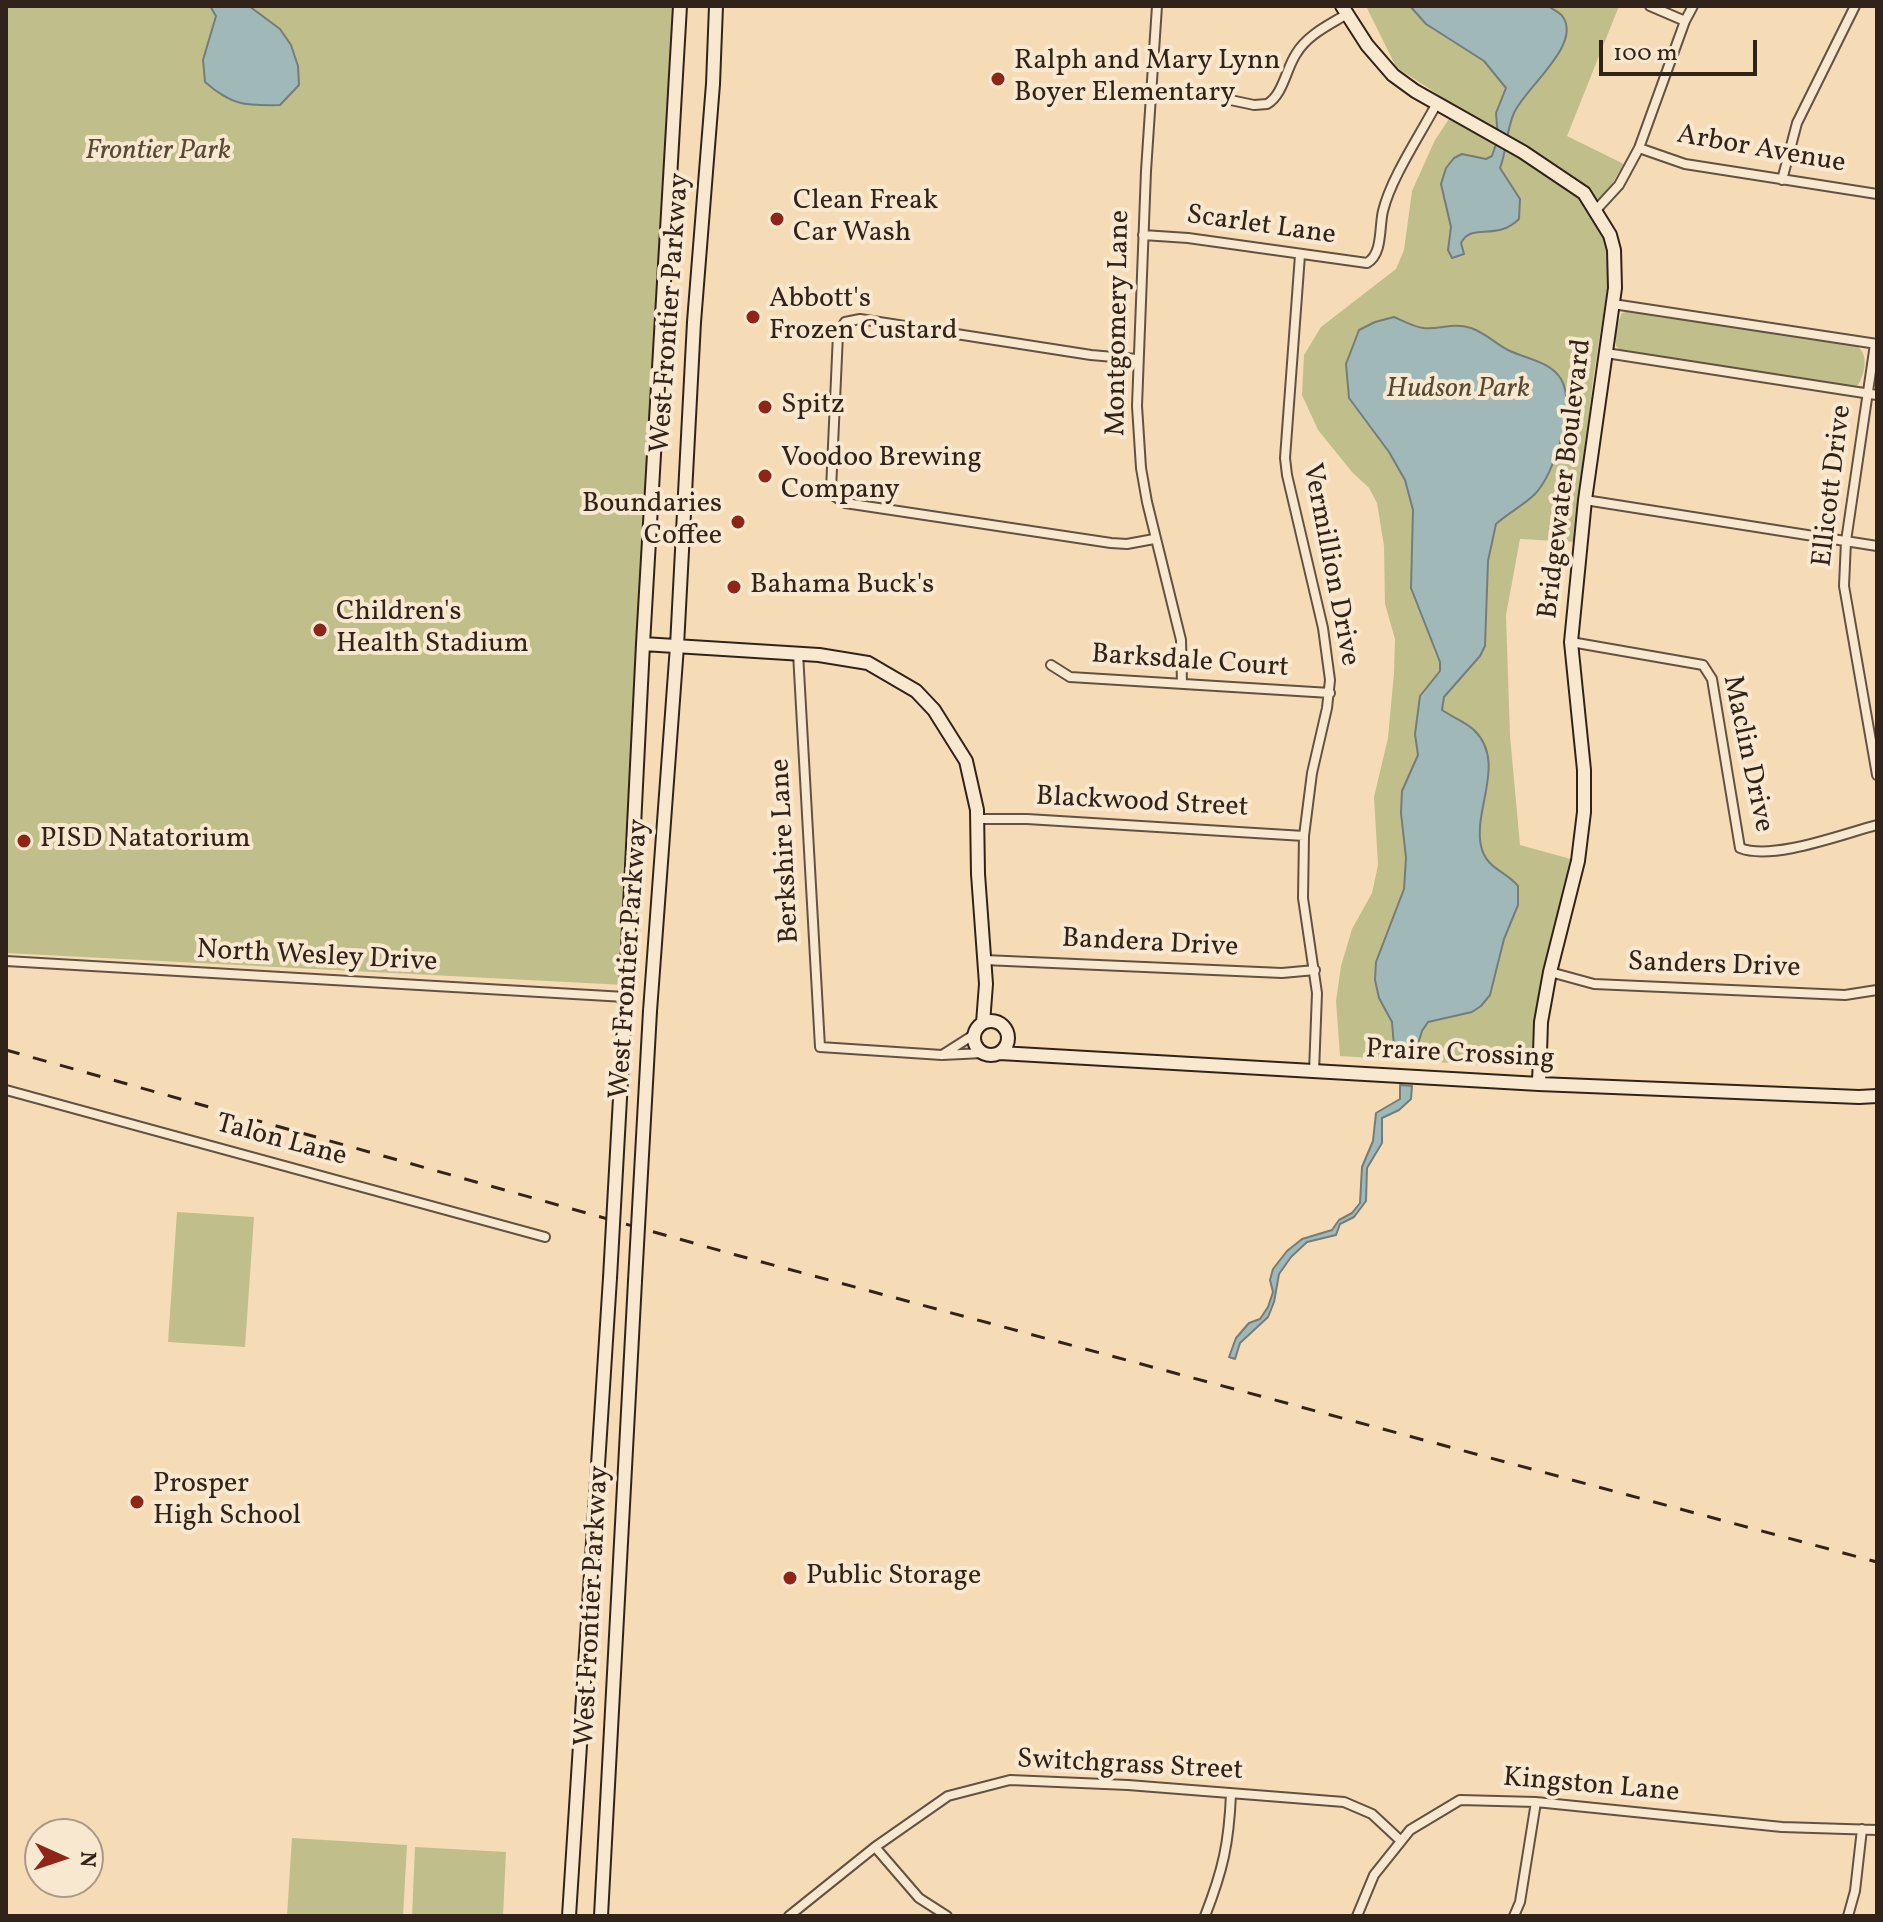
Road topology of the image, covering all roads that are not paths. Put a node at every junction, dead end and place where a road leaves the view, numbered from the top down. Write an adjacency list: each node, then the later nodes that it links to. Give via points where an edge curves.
1 (680, 6): 27 (street, West Frontier Parkway)
2 (716, 6): 28 (street, West Frontier Parkway)
3 (1157, 6): 9 (street, Montgomery Lane)
4 (1650, 6): 8 (street)
5 (1693, 6): 8 (street)
6 (1855, 6): 12 (street, via 1797,123)
7 (1345, 10): 9 (street, via 1301,47 1267,104); 10 (street, Bridgewater Boulevard, via 1393,75)
8 (1685, 21): 11 (street)
9 (1151, 95): 15 (street, Montgomery Lane)
10 (1437, 103): 14 (street, Bridgewater Boulevard, via 1584,193); 16 (street, Scarlet Lane, via 1389,194 1372,261)
11 (1639, 148): 12 (street, Arbor Avenue, via 1685,164); 14 (street, via 1619,185)
12 (1782, 180): 13 (street, Arbor Avenue)
13 (1877, 194)
14 (1596, 210): 17 (street, Bridgewater Boulevard, via 1614,250)
15 (1143, 235): 16 (street, Scarlet Lane); 20 (street, Montgomery Lane)
16 (1300, 255): 32 (street, Vermillion Drive, via 1285,458 1323,628)
17 (1613, 304): 18 (street); 19 (street, Bridgewater Boulevard)
18 (1876, 344): 21 (street, Ellicott Drive)
19 (1606, 353): 21 (street); 22 (street, Bridgewater Boulevard)
20 (1137, 359): 23 (street, Montgomery Lane, via 1141,468); 23 (street, via 860,319 845,322 838,334 830,482 834,496 845,503 1111,543)
21 (1872, 394): 24 (street, Ellicott Drive)
22 (1585, 500): 24 (street); 26 (street, Bridgewater Boulevard)
23 (1154, 539): 31 (street, Montgomery Lane, via 1181,640)
24 (1846, 541): 25 (street); 33 (street, Ellicott Drive, via 1844,586)
25 (1877, 546)
26 (1571, 642): 35 (street, Maclin Drive, via 1703,665 1712,679 1740,848 1776,851); 40 (street, Bridgewater Boulevard, via 1584,812 1578,861)
27 (643, 644): 28 (street); 43 (street, West Frontier Parkway)
28 (677, 646): 29 (street); 64 (street, West Frontier Parkway, bridge, via 650,1011)
29 (798, 653): 34 (street, via 868,663 916,691 944,723 966,761); 50 (street, Berkshire Lane, via 820,1047)
30 (1051, 665): 31 (street, Barksdale Court, via 1070,677)
31 (1182, 684): 32 (street, Barksdale Court)
32 (1330, 693): 36 (street, Vermillion Drive)
33 (1877, 775)
34 (977, 819): 36 (street, Blackwood Street); 37 (street)
35 (1877, 825)
36 (1304, 836): 39 (street, Vermillion Drive, via 1303,898)
37 (984, 960): 39 (street, Bandera Drive); 41 (street)
38 (6, 961): 43 (street, North Wesley Drive)
39 (1315, 970): 52 (street, Vermillion Drive)
40 (1550, 972): 42 (street, Sanders Drive, via 1594,984 1845,995); 53 (street, Bridgewater Boulevard, via 1541,1022)
41 (986, 984): 44 (street); 45 (street)
42 (1877, 990)
43 (625, 1002): 63 (street, West Frontier Parkway, bridge)
44 (983, 1023): 45 (street); 46 (street)
45 (1000, 1024): 47 (street)
46 (975, 1034): 48 (street, via 975,1045); 50 (street)
47 (1008, 1039): 49 (street); 51 (street, Praire Crossing)
48 (983, 1053): 49 (street); 50 (street)
49 (1000, 1053): 51 (street, Praire Crossing)
50 (942, 1055)
51 (1041, 1055): 52 (street, Praire Crossing)
52 (1314, 1072): 53 (street, Praire Crossing)
53 (1539, 1084): 55 (street, Praire Crossing)
54 (6, 1090): 56 (street, Talon Lane)
55 (1877, 1096)
56 (545, 1237)
57 (1231, 1794): 61 (street, Switchgrass Street, via 1344,1802 1372,1814); 62 (street, Switchgrass Street, via 1010,1780 948,1796); 67 (street, via 1229,1841)
58 (1536, 1802): 59 (street, Kingston Lane, via 1782,1827); 61 (street, Kingston Lane, via 1460,1800); 69 (street)
59 (1862, 1829): 60 (street, Kingston Lane); 70 (street)
60 (1877, 1830)
61 (1401, 1841): 68 (street, Kingston Lane, via 1374,1875)
62 (875, 1847): 65 (street, Switchgrass Street); 66 (street, via 919,1898)
63 (569, 1916)
64 (601, 1916)
65 (789, 1916)
66 (947, 1916)
67 (1205, 1916)
68 (1357, 1916)
69 (1514, 1916)
70 (1848, 1916)

